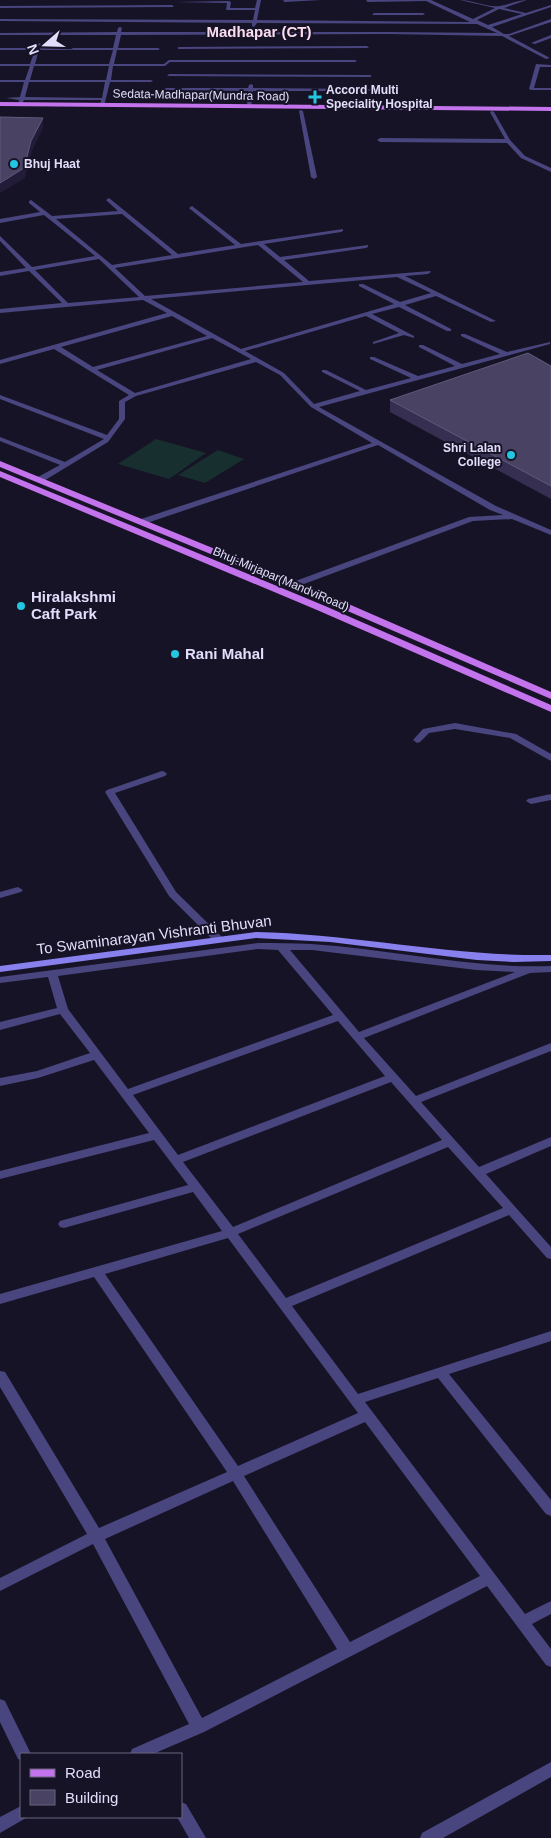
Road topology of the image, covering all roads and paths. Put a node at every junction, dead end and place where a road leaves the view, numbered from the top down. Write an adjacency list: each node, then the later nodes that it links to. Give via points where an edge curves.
1 (53, 0): 13 (street)
2 (126, 0): 14 (street)
3 (259, 0): 19 (street)
4 (319, 0): 8 (street)
5 (425, 0): 9 (street); 23 (street); 32 (street)
6 (462, 0): 18 (street)
7 (524, 0): 12 (street)
8 (285, 1)
9 (368, 1): 22 (street)
10 (177, 2): 19 (street, via 229,2 228,9)
11 (503, 2): 12 (street)
12 (512, 4): 18 (street); 20 (street)
13 (50, 6): 14 (street); 17 (street); 26 (street)
14 (125, 6): 15 (street); 27 (street)
15 (172, 6)
16 (551, 6): 20 (street)
17 (0, 7)
18 (499, 8): 24 (street); 32 (street)
19 (257, 9): 29 (street)
20 (540, 10): 21 (street); 24 (street)
21 (551, 12)
22 (374, 14): 23 (street); 30 (street)
23 (423, 14): 31 (street)
24 (527, 14): 33 (street)
25 (0, 20): 26 (street)
26 (46, 20): 27 (street); 36 (street)
27 (121, 20): 29 (street); 37 (street)
28 (551, 20): 40 (street)
29 (254, 22): 30 (street); 38 (street)
30 (377, 22): 31 (street); 34 (street)
31 (425, 22): 32 (street); 39 (street)
32 (474, 22): 33 (street)
33 (488, 27): 40 (street)
34 (389, 33): 38 (street); 39 (street)
35 (0, 34): 36 (street)
36 (42, 34): 37 (street); 49 (street)
37 (118, 34): 38 (street); 46 (street)
38 (254, 34): 43 (street)
39 (427, 34): 40 (street)
40 (501, 35): 54 (street)
41 (551, 36): 42 (street)
42 (533, 43)
43 (255, 47): 44 (street); 45 (street); 55 (street)
44 (367, 47)
45 (179, 48)
46 (115, 49): 47 (street); 49 (street); 51 (street)
47 (158, 49)
48 (0, 50): 49 (street)
49 (37, 50): 58 (street)
50 (162, 55): 53 (street)
51 (113, 56): 52 (street); 59 (street)
52 (123, 56)
53 (152, 56)
54 (548, 58)
55 (252, 60): 56 (street); 59 (street, via 169,61 165,65); 61 (street)
56 (355, 61)
57 (0, 65): 58 (street)
58 (32, 65): 59 (street); 65 (street)
59 (111, 66): 66 (street)
60 (551, 66): 68 (street, via 538,65 531,89)
61 (251, 74): 62 (street); 63 (street); 70 (street)
62 (169, 75)
63 (370, 76)
64 (0, 81): 65 (street)
65 (27, 81): 66 (street); 73 (street)
66 (107, 81): 67 (street); 74 (street)
67 (151, 81)
68 (551, 89)
69 (166, 90): 70 (street)
70 (250, 90): 71 (street); 76 (street)
71 (371, 90)
72 (8, 98): 73 (street)
73 (21, 101): 74 (main road, Sedata-Madhapar(Mundra Road)); 75 (main road, Sedata-Madhapar(Mundra Road))
74 (102, 102): 76 (main road, Sedata-Madhapar(Mundra Road))
75 (0, 105): 77 (main road, Sedata-Madhapar(Mundra Road))
76 (249, 107): 78 (main road, Sedata-Madhapar(Mundra Road))
77 (301, 111): 79 (main road, Sedata-Madhapar(Mundra Road)); 83 (street)
78 (551, 111): 79 (main road, Sedata-Madhapar(Mundra Road))
79 (492, 112): 81 (street)
80 (380, 140): 81 (street)
81 (508, 141): 82 (street, via 523,157)
82 (551, 170)
83 (314, 177)
84 (109, 200): 87 (street)
85 (31, 202): 88 (street)
86 (192, 208): 94 (street)
87 (122, 212): 89 (street); 96 (street)
88 (46, 213): 89 (street); 90 (street)
89 (52, 218): 97 (street)
90 (0, 221)
91 (341, 230): 93 (street)
92 (0, 238): 100 (street)
93 (259, 243): 94 (street); 98 (street)
94 (240, 246): 96 (street)
95 (366, 246): 98 (street)
96 (176, 256): 99 (street)
97 (100, 258): 99 (street); 100 (street)
98 (279, 259): 104 (street)
99 (110, 267): 107 (street)
100 (31, 269): 102 (street); 108 (street)
101 (428, 272): 103 (street)
102 (0, 274)
103 (397, 275): 104 (street); 106 (street)
104 (308, 283): 107 (street)
105 (361, 285): 109 (street)
106 (436, 294): 109 (street); 113 (street)
107 (144, 298): 108 (street); 111 (street)
108 (67, 305): 110 (street)
109 (398, 305): 112 (street); 114 (street)
110 (0, 311)
111 (172, 314): 117 (street); 122 (street)
112 (368, 314): 115 (street); 123 (street)
113 (493, 321)
114 (449, 330)
115 (405, 333): 118 (street); 119 (street)
116 (463, 335): 124 (street)
117 (213, 336): 123 (street); 129 (street)
118 (412, 337)
119 (375, 343)
120 (548, 343): 124 (street)
121 (421, 346): 128 (street)
122 (56, 347): 127 (street); 129 (street)
123 (239, 351): 126 (street)
124 (504, 353): 128 (street)
125 (372, 358): 131 (street)
126 (256, 360): 133 (street); 135 (street, via 282,374)
127 (0, 362)
128 (461, 366): 131 (street)
129 (92, 369): 133 (street)
130 (324, 371): 132 (street)
131 (418, 378): 132 (street)
132 (366, 392): 135 (street)
133 (134, 394): 136 (street, via 122,401 122,419)
134 (0, 397): 136 (street)
135 (313, 406): 138 (street)
136 (109, 438): 140 (street)
137 (0, 440): 140 (street)
138 (378, 443): 143 (street); 146 (street)
139 (0, 464): 142 (main road, Bhuj-Mirjapar(MandviRoad))
140 (67, 464): 142 (street)
141 (0, 474): 150 (main road, Bhuj-Mirjapar(MandviRoad), via 321,608)
142 (39, 480): 146 (main road, Bhuj-Mirjapar(MandviRoad))
143 (484, 503): 144 (street); 145 (street)
144 (514, 517): 145 (street); 147 (street)
145 (472, 519): 148 (street)
146 (141, 522): 148 (main road, Bhuj-Mirjapar(MandviRoad))
147 (551, 532)
148 (294, 585): 149 (main road, Bhuj-Mirjapar(MandviRoad))
149 (551, 696)
150 (551, 709)
151 (417, 740): 152 (street, via 426,731 455,726 513,736)
152 (551, 758)
153 (162, 774): 158 (street, via 110,792 172,894)
154 (551, 797): 155 (street)
155 (531, 801)
156 (18, 890): 157 (street)
157 (0, 895)
158 (219, 940): 160 (main road, To Swaminarayan Vishranti Bhuvan, via 256,935 314,936 477,956); 161 (main road, To Swaminarayan Vishranti Bhuvan)
159 (281, 946): 163 (street); 164 (street, via 258,946); 167 (street)
160 (551, 958)
161 (0, 969)
162 (551, 969): 163 (street)
163 (529, 970): 169 (street)
164 (52, 973): 165 (street); 166 (street)
165 (0, 980)
166 (63, 1010): 168 (street); 171 (street)
167 (340, 1017): 169 (street); 174 (street)
168 (0, 1026)
169 (357, 1037): 172 (street)
170 (551, 1047): 175 (street)
171 (97, 1055): 173 (street); 174 (street)
172 (393, 1077): 175 (street); 179 (street)
173 (0, 1082)
174 (126, 1094): 176 (street)
175 (414, 1101): 178 (street)
176 (157, 1135): 179 (street); 181 (street)
177 (551, 1141): 180 (street)
178 (450, 1142): 180 (street); 185 (street)
179 (176, 1160): 182 (street)
180 (479, 1172): 183 (street)
181 (0, 1175)
182 (196, 1187): 184 (street); 185 (street)
183 (510, 1210): 186 (street); 189 (street)
184 (64, 1224)
185 (230, 1233): 187 (street); 189 (street)
186 (549, 1249)
187 (97, 1272): 188 (street); 195 (street)
188 (0, 1299)
189 (284, 1304): 193 (street)
190 (551, 1336): 191 (street)
191 (440, 1372): 193 (street); 196 (street)
192 (0, 1376): 197 (street)
193 (356, 1400): 194 (street)
194 (367, 1415): 195 (street); 198 (street)
195 (236, 1474): 197 (street); 202 (street)
196 (551, 1510)
197 (96, 1536): 199 (street); 205 (street)
198 (489, 1578): 201 (street); 202 (street)
199 (0, 1585)
200 (551, 1606): 201 (street)
201 (522, 1622): 203 (street)
202 (347, 1651): 205 (street)
203 (551, 1660)
204 (0, 1706): 206 (street)
205 (199, 1727): 207 (street)
206 (23, 1753)
207 (145, 1753)
208 (551, 1769): 213 (street)
209 (182, 1811): 212 (street)
210 (20, 1814): 211 (street)
211 (0, 1825)
212 (198, 1838)
213 (428, 1838)

